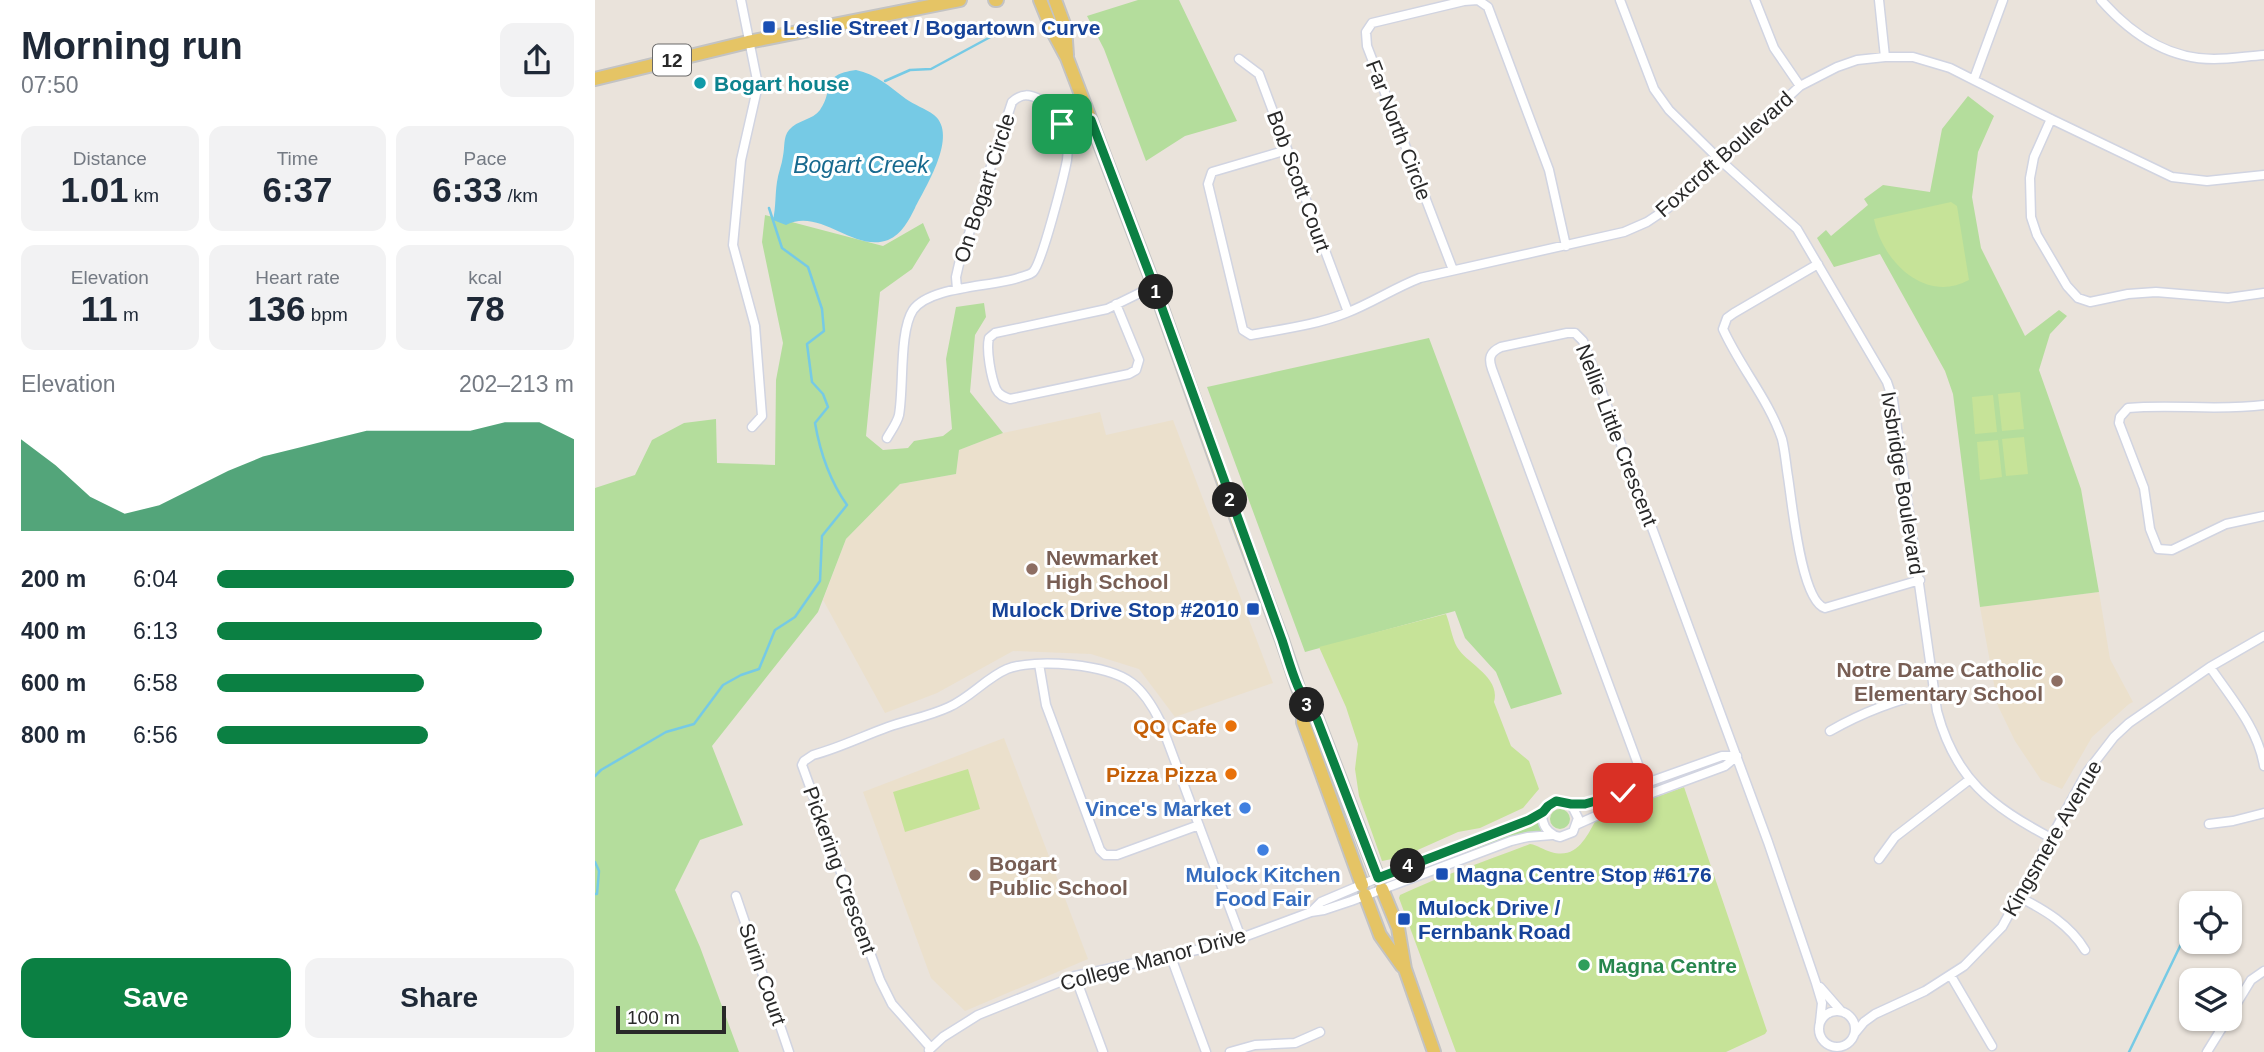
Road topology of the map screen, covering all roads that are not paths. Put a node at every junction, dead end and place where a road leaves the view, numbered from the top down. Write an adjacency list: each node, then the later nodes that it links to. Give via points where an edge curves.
1 (741, 0): 10 (street)
2 (960, 0): 10 (main road, 12)
3 (1040, 0): 13 (main road)
4 (1055, 0): 13 (main road, via 1065,27)
5 (1620, 0): 22 (street, Ivsbridge Boulevard, via 1654,89)
6 (1755, 0): 17 (street, via 1775,48)
7 (1879, 0): 12 (street)
8 (2003, 0): 16 (street)
9 (2101, 0): 11 (street, via 2127,28 2176,53 2214,59)
10 (748, 42): 15 (main road, 12); 33 (street, via 758,85 741,160 733,245 755,326 762,416)
11 (2264, 55)
12 (1885, 57): 16 (street, Foxcroft Boulevard, via 1913,57); 17 (street, Foxcroft Boulevard, via 1857,60)
13 (1067, 58): 19 (main road)
14 (1239, 59): 21 (street, Bob Scott Court, via 1259,74)
15 (595, 79)
16 (1974, 79): 18 (street, Foxcroft Boulevard)
17 (1800, 86): 22 (street, Foxcroft Boulevard)
18 (2051, 119): 23 (street, Foxcroft Boulevard, via 2172,177 2207,181); 29 (street, via 2033,157 2031,217 2037,235 2078,298 2090,302 2156,292 2228,298)
19 (1091, 120): 20 (street); 27 (main road)
20 (1066, 131): 28 (street, On Bogart Circle, via 1067,158 1033,272 1009,281); 28 (street, On Bogart Circle, via 1055,112 1037,99 1024,95 1012,102 959,264)
21 (1287, 150): 31 (street, Bob Scott Court); 31 (street, Foxcroft Boulevard, via 1212,172 1208,184 1244,330 1251,335 1314,324)
22 (1720, 160): 24 (street, Foxcroft Boulevard, via 1647,222); 25 (street, Ivsbridge Boulevard, via 1797,229)
23 (2264, 175)
24 (1566, 246): 26 (street, Foxcroft Boulevard); 26 (street, Far North Circle, via 1549,170 1488,7 1478,0 1464,1 1371,23 1366,32 1367,46)
25 (1818, 264): 36 (street, Ivsbridge Boulevard, via 1874,358 1893,400); 36 (street, via 1734,313 1723,329 1782,441 1800,554 1818,606 1825,608)
26 (1453, 270): 31 (street, Foxcroft Boulevard, via 1398,286)
27 (1154, 286): 30 (street); 41 (main road)
28 (957, 289): 34 (street, via 918,303 908,319 898,418)
29 (2264, 293)
30 (1116, 304): 30 (street, via 995,333 987,347 996,391 1010,399 1136,370 1139,360)
31 (1348, 312)
32 (2264, 405): 35 (street, via 2128,408 2119,423 2144,488 2158,550 2172,550 2226,524)
33 (752, 428)
34 (887, 438)
35 (2264, 516)
36 (1920, 580): 40 (street, Ivsbridge Boulevard)
37 (2264, 636): 39 (street, Kingsmere Avenue)
38 (1039, 664): 53 (street, Pickering Crescent, via 1117,674 1141,691 1160,721); 53 (street, via 1046,705 1100,850 1117,855); 78 (street, Pickering Crescent, via 1022,664 1000,673 950,706 813,755 802,765 883,986)
39 (2210, 667): 44 (street, via 2248,722); 55 (street, Kingsmere Avenue, via 2114,737 2087,772)
40 (1935, 691): 42 (street, via 1881,707); 45 (street, Ivsbridge Boulevard, via 1943,730)
41 (1303, 701): 57 (main road, via 1317,719); 58 (main road, via 1303,722)
42 (1830, 731)
43 (1737, 756): 46 (street, via 1722,756); 46 (street, Nellie Little Crescent, via 1583,341 1575,333 1567,333 1501,347 1490,356 1492,369); 47 (street, via 1725,766); 68 (street, Nellie Little Crescent)
44 (2264, 766)
45 (1969, 780): 55 (street, Ivsbridge Boulevard, via 2000,809); 56 (street, via 1895,837)
46 (1646, 783): 47 (street, Nellie Little Crescent); 48 (street, via 1593,802)
47 (1649, 794): 51 (street)
48 (1571, 804): 49 (street, via 1556,801); 51 (street)
49 (1543, 812): 54 (street, via 1542,823); 57 (street)
50 (2264, 813): 52 (street)
51 (1578, 824): 54 (street, via 1569,835)
52 (2209, 824)
53 (1199, 825): 61 (street, Pickering Crescent)
54 (1552, 835): 57 (street, via 1511,841)
55 (2051, 838): 60 (street, Kingsmere Avenue)
56 (1879, 859)
57 (1380, 884): 58 (street, College Manor Drive); 64 (main road, via 1398,928)
58 (1364, 890): 61 (street, College Manor Drive, via 1321,902 1311,912); 64 (main road, via 1380,935)
59 (736, 896): 79 (street, Surin Court)
60 (2019, 897): 62 (street, via 2076,935); 67 (street, Kingsmere Avenue, via 2002,927)
61 (1241, 938): 63 (street, College Manor Drive)
62 (2085, 950)
63 (1171, 957): 66 (street, College Manor Drive); 81 (street)
64 (1405, 969): 83 (main road)
65 (2264, 971): 69 (street, via 2251,980)
66 (1075, 976): 78 (street, College Manor Drive, via 978,1015); 80 (street)
67 (1951, 976): 71 (street, Kingsmere Avenue); 76 (street)
68 (1816, 983): 70 (street, Nellie Little Crescent); 72 (street, Nellie Little Crescent, via 1822,1003)
69 (2242, 995)
70 (1844, 1012): 71 (street, Kingsmere Avenue); 72 (street, via 1830,1012); 75 (street, via 1854,1022)
71 (1875, 1014): 75 (street, Kingsmere Avenue)
72 (1820, 1022): 77 (street, via 1820,1035)
73 (2221, 1031): 85 (street)
74 (1320, 1032): 82 (street, via 1295,1043 1255,1045)
75 (1854, 1035): 77 (street); 84 (street)
76 (1992, 1046)
77 (1835, 1049)
78 (929, 1050)
79 (789, 1052)
80 (1103, 1052)
81 (1206, 1052)
82 (1230, 1052)
83 (1434, 1052)
84 (1851, 1052)
85 (2208, 1052)

